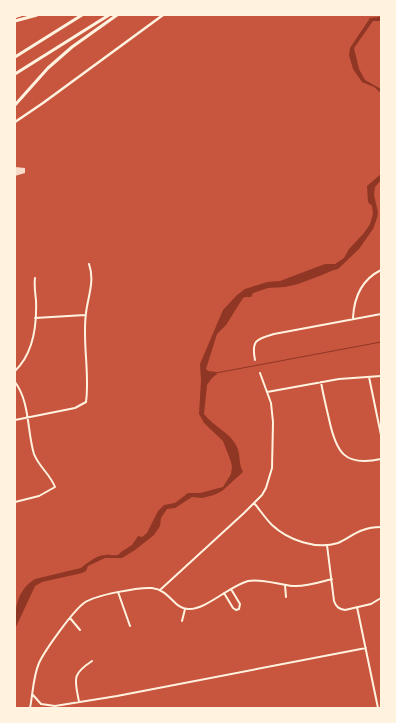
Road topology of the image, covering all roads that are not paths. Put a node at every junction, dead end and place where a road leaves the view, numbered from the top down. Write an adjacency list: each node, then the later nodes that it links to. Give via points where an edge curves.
1 (21, 15): 7 (main road)
2 (36, 15): 8 (highway)
3 (82, 15): 9 (highway)
4 (109, 15): 10 (highway)
5 (117, 15): 11 (highway, via 72,47 48,68)
6 (163, 15): 12 (main road)
7 (15, 17)
8 (15, 21)
9 (15, 57)
10 (15, 74)
11 (15, 105)
12 (15, 122)
13 (89, 264): 17 (street, via 92,280)
14 (381, 270): 19 (street, via 373,275 357,294)
15 (36, 278): 18 (street)
16 (381, 314): 19 (street)
17 (85, 315): 18 (street); 28 (street, via 86,402 75,408)
18 (35, 318): 21 (street, via 28,352)
19 (353, 318): 20 (street, via 258,339 253,348)
20 (255, 360)
21 (15, 371)
22 (260, 373): 27 (street)
23 (381, 376): 24 (street)
24 (369, 377): 26 (street); 30 (street)
25 (15, 382): 28 (street, via 22,395)
26 (320, 382): 27 (street); 31 (street, via 333,439 339,450 359,461)
27 (267, 392): 33 (street, via 273,422 272,468 266,488)
28 (27, 418): 29 (street); 32 (street, via 34,454 55,487 38,496)
29 (15, 420)
30 (381, 435)
31 (381, 459)
32 (15, 502)
33 (254, 503): 35 (street, via 282,533 302,541); 39 (street)
34 (381, 527): 35 (street, via 364,529 340,542)
35 (327, 545): 36 (street)
36 (332, 579): 37 (street, via 302,586); 44 (street, via 335,604 345,610)
37 (285, 586): 38 (street, via 252,581); 42 (street)
38 (231, 589): 41 (street); 41 (street, via 240,604 239,609 233,608)
39 (160, 590): 40 (street, via 147,588); 45 (street, via 179,607)
40 (118, 592): 46 (street, via 85,602); 48 (street)
41 (224, 593): 45 (street, via 205,605)
42 (286, 597)
43 (381, 598): 44 (street)
44 (357, 607): 50 (street)
45 (186, 609): 47 (street)
46 (70, 618): 49 (street); 52 (street, via 39,663)
47 (182, 621)
48 (130, 626)
49 (80, 630)
50 (366, 648): 53 (street); 55 (street)
51 (92, 661): 53 (street, via 76,676)
52 (33, 694): 53 (street, via 41,704 48,706); 54 (street)
53 (79, 702)
54 (30, 708)
55 (378, 708)

